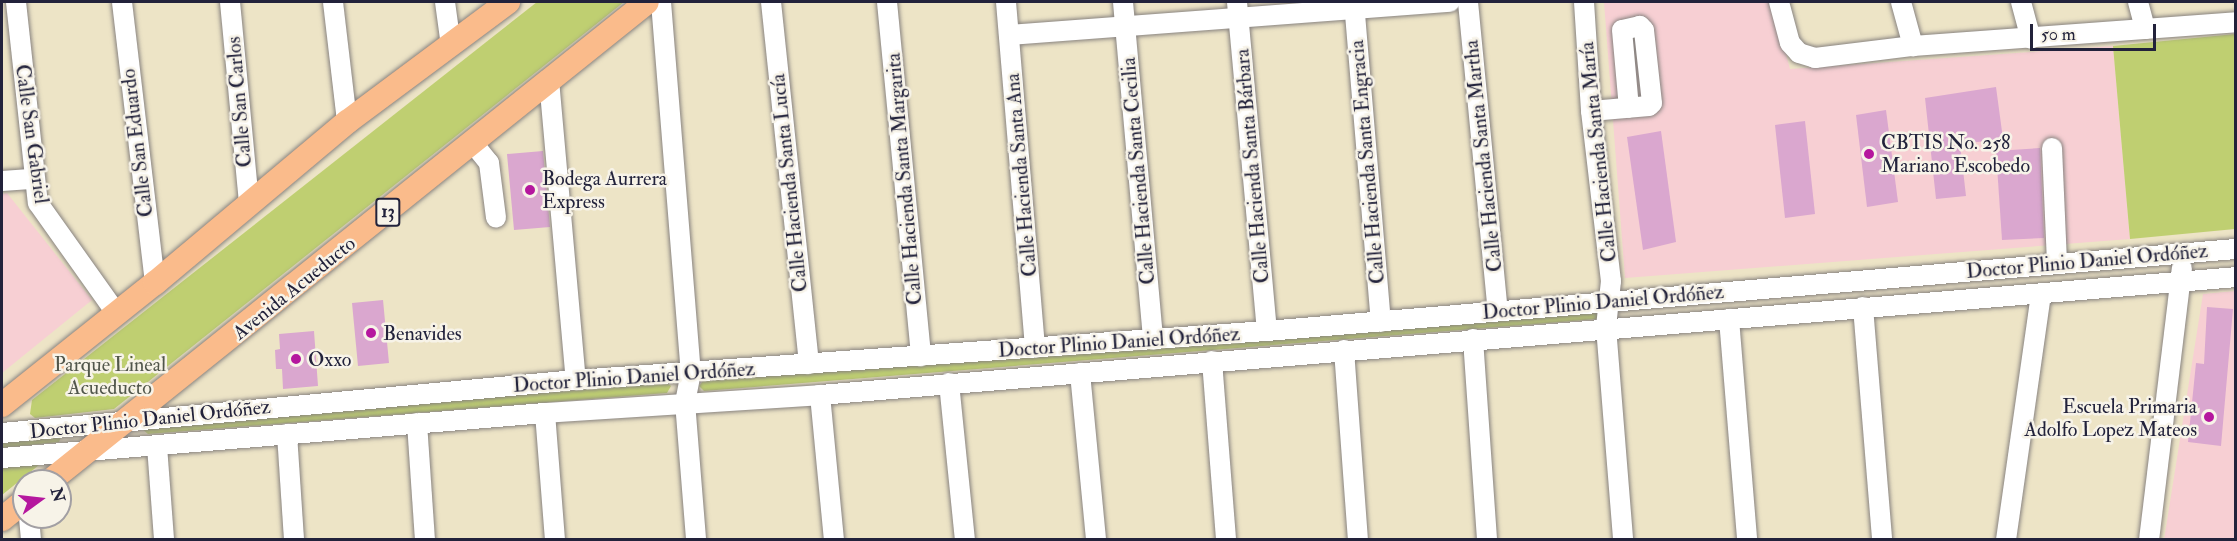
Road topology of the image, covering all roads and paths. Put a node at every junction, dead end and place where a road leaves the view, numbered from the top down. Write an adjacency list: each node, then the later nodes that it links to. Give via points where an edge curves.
1 (16, 2): 35 (street, Calle San Gabriel)
2 (122, 2): 44 (street, Calle San Eduardo)
3 (230, 2): 37 (street, Calle San Carlos)
4 (333, 2): 32 (street)
5 (445, 2): 27 (street)
6 (508, 2): 27 (main road)
7 (647, 2): 29 (main road, Avenida Acueducto / 13)
8 (661, 2): 61 (street)
9 (771, 2): 60 (street, Calle Hacienda Santa Lucía)
10 (887, 2): 58 (street, Calle Hacienda Santa Margarita)
11 (1006, 2): 25 (street, Calle Hacienda Santa Ana)
12 (1123, 2): 23 (street, Calle Hacienda Santa Cecilia)
13 (1450, 2): 20 (street)
14 (1468, 2): 48 (street, Calle Hacienda Santa Martha)
15 (1584, 2): 31 (street, Calle Hacienda Santa María)
16 (1779, 2): 28 (street, via 1790,43 1799,53 1815,58)
17 (1901, 2): 28 (street)
18 (2021, 2): 26 (street)
19 (2138, 2): 24 (street)
20 (1354, 5): 21 (street); 51 (street, Calle Hacienda Santa Engracia)
21 (1238, 10): 23 (street); 53 (street, Calle Hacienda Santa Bárbara)
22 (2235, 22): 24 (street)
23 (1125, 26): 25 (street); 55 (street, Calle Hacienda Santa Cecilia)
24 (2145, 29): 26 (street)
25 (1009, 35): 56 (street, Calle Hacienda Santa Ana)
26 (2031, 39): 28 (street)
27 (451, 46): 32 (main road)
28 (1913, 46)
29 (549, 80): 33 (main road, Avenida Acueducto / 13); 63 (street)
30 (1629, 108): 31 (street)
31 (1591, 111): 46 (street, Calle Hacienda Santa María, via 1611,281)
32 (347, 122): 37 (main road)
33 (472, 142): 38 (street, via 489,163); 69 (main road, Avenida Acueducto / 13)
34 (2052, 148): 41 (street)
35 (34, 179): 36 (street); 49 (street, Calle San Gabriel, via 44,215)
36 (2, 181)
37 (249, 203): 44 (main road)
38 (496, 218)
39 (2235, 249): 40 (street, Doctor Plinio Daniel Ordóñez)
40 (2183, 253): 41 (street, Doctor Plinio Daniel Ordóñez); 43 (street)
41 (2057, 263): 46 (street, Doctor Plinio Daniel Ordóñez)
42 (2235, 276): 43 (street, Doctor Plinio Daniel Ordóñez)
43 (2181, 281): 45 (street, Doctor Plinio Daniel Ordóñez); 92 (street)
44 (155, 283): 49 (main road)
45 (2041, 293): 47 (street, Doctor Plinio Daniel Ordóñez); 91 (street)
46 (1606, 301): 48 (street, Doctor Plinio Daniel Ordóñez); 52 (street, Calle Hacienda Santa María)
47 (1863, 307): 50 (street, Doctor Plinio Daniel Ordóñez); 90 (street)
48 (1498, 311): 51 (street, Doctor Plinio Daniel Ordóñez)
49 (117, 314): 67 (main road)
50 (1729, 319): 52 (street, Doctor Plinio Daniel Ordóñez); 89 (street)
51 (1381, 322): 53 (street, Doctor Plinio Daniel Ordóñez)
52 (1606, 327): 54 (street, Doctor Plinio Daniel Ordóñez); 88 (street, Calle Hacienda Santa María)
53 (1267, 331): 55 (street, Doctor Plinio Daniel Ordóñez)
54 (1473, 339): 57 (street, Doctor Plinio Daniel Ordóñez); 87 (street)
55 (1153, 340): 56 (street, Doctor Plinio Daniel Ordóñez)
56 (1035, 348): 58 (street, Doctor Plinio Daniel Ordóñez)
57 (1344, 350): 59 (street, Doctor Plinio Daniel Ordóñez); 86 (street)
58 (921, 356): 60 (street, Doctor Plinio Daniel Ordóñez)
59 (1212, 361): 62 (street, Doctor Plinio Daniel Ordóñez); 85 (street)
60 (809, 364): 61 (street, Doctor Plinio Daniel Ordóñez)
61 (691, 372): 63 (street, Doctor Plinio Daniel Ordóñez); 66 (street)
62 (1080, 373): 64 (street, Doctor Plinio Daniel Ordóñez); 84 (street)
63 (576, 380): 69 (street, Doctor Plinio Daniel Ordóñez)
64 (949, 383): 65 (street, Doctor Plinio Daniel Ordóñez); 83 (street)
65 (820, 395): 66 (street, Doctor Plinio Daniel Ordóñez); 82 (street)
66 (685, 402): 68 (street, Doctor Plinio Daniel Ordóñez); 81 (street)
67 (2, 405)
68 (545, 413): 70 (street, Doctor Plinio Daniel Ordóñez); 80 (street)
69 (127, 420): 71 (street, Doctor Plinio Daniel Ordóñez); 74 (main road, Avenida Acueducto / 13)
70 (417, 423): 72 (street, Doctor Plinio Daniel Ordóñez); 79 (street)
71 (2, 433)
72 (287, 434): 73 (street, Doctor Plinio Daniel Ordóñez); 78 (street)
73 (157, 446): 74 (street, Doctor Plinio Daniel Ordóñez); 77 (street)
74 (91, 448): 75 (street, Doctor Plinio Daniel Ordóñez); 76 (main road, Avenida Acueducto / 13)
75 (2, 458)
76 (65, 469)
77 (164, 540)
78 (294, 540)
79 (425, 540)
80 (555, 540)
81 (696, 540)
82 (834, 540)
83 (965, 540)
84 (1096, 540)
85 (1226, 540)
86 (1358, 540)
87 (1487, 540)
88 (1623, 540)
89 (1747, 540)
90 (1882, 540)
91 (2006, 540)
92 (2149, 540)

